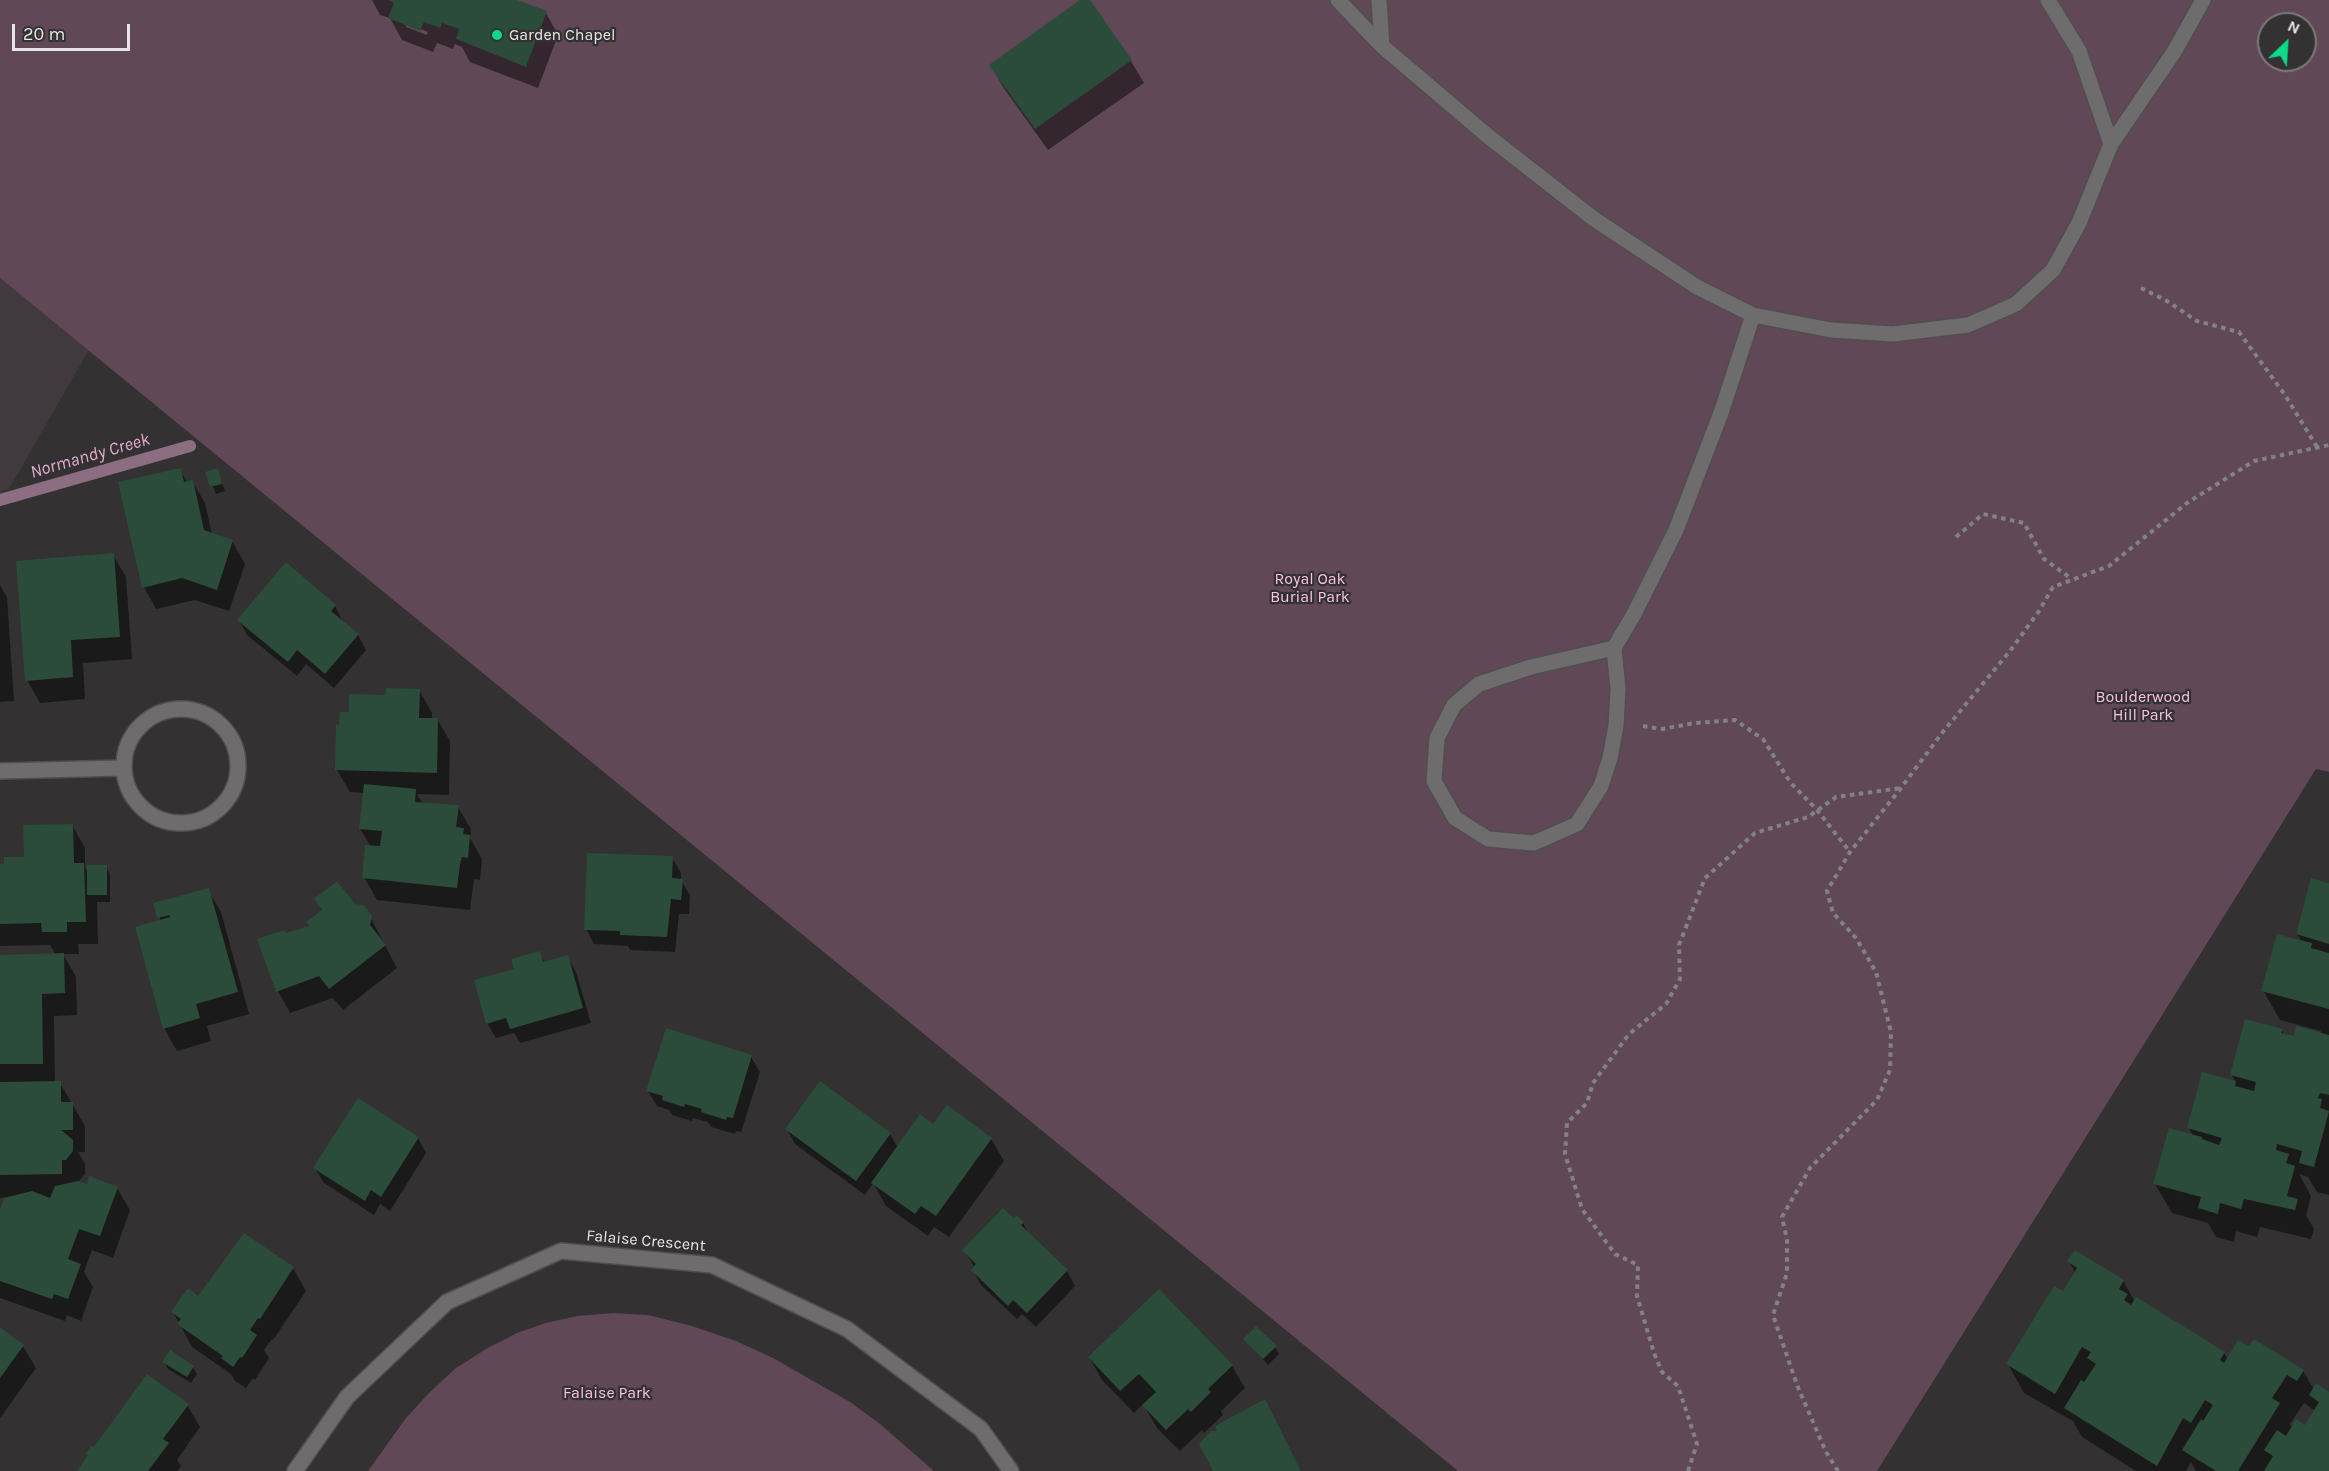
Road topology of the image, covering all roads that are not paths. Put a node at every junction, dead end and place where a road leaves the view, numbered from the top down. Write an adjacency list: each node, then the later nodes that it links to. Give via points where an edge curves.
1 (1338, 0): 5 (street)
2 (1379, 0): 5 (street)
3 (2048, 0): 6 (street, via 2079,51)
4 (2203, 0): 6 (street, via 2174,52)
5 (1382, 46): 7 (street, via 1594,219 1697,287)
6 (2111, 144): 7 (street, via 2079,223 2053,270 2016,304 1968,325 1893,334 1831,330)
7 (1754, 315): 8 (street, via 1676,530)
8 (1614, 648): 8 (street, via 1530,667 1479,684 1454,705 1437,738 1434,782 1455,818 1488,839 1534,843 1577,824 1601,786 1610,758 1618,689)
9 (123, 768): 9 (street, via 130,794 147,813 171,823 197,822 220,810 235,789 239,763 232,739 215,720 191,709 166,710 143,723 128,743); 10 (street)
10 (0, 771)
11 (295, 1471): 12 (street, Falaise Crescent, via 347,1397 447,1302 561,1251 712,1265 847,1329 981,1429)
12 (1011, 1471)

